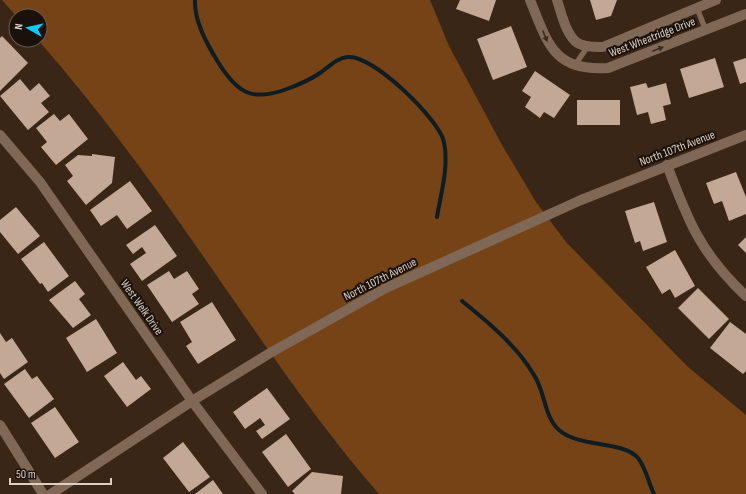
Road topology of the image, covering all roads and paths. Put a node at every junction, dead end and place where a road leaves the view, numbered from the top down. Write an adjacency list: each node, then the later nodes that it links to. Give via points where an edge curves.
1 (530, 0): 8 (street, West Wheatridge Drive, one-way to 8, via 549,46 561,58)
2 (557, 0): 7 (street, via 569,32 576,42)
3 (716, 0): 4 (street, West Wheatridge Drive)
4 (697, 8): 6 (lane); 7 (street, West Wheatridge Drive, via 603,47)
5 (746, 14): 6 (street, West Wheatridge Drive)
6 (706, 31): 8 (street, West Wheatridge Drive, one-way to 6, via 590,69 608,68)
7 (588, 46): 8 (lane)
8 (575, 66)
9 (0, 135): 13 (street, West Welk Drive, via 40,182)
10 (746, 135): 11 (street, North 107th Avenue)
11 (667, 165): 12 (street, via 686,215 698,238 713,262); 13 (street, North 107th Avenue, via 581,200 386,288 270,353)
12 (746, 296)
13 (192, 401): 16 (street, North 107th Avenue); 17 (street, West Welk Drive)
14 (0, 425): 15 (street)
15 (43, 494)
16 (50, 494)
17 (262, 494)

